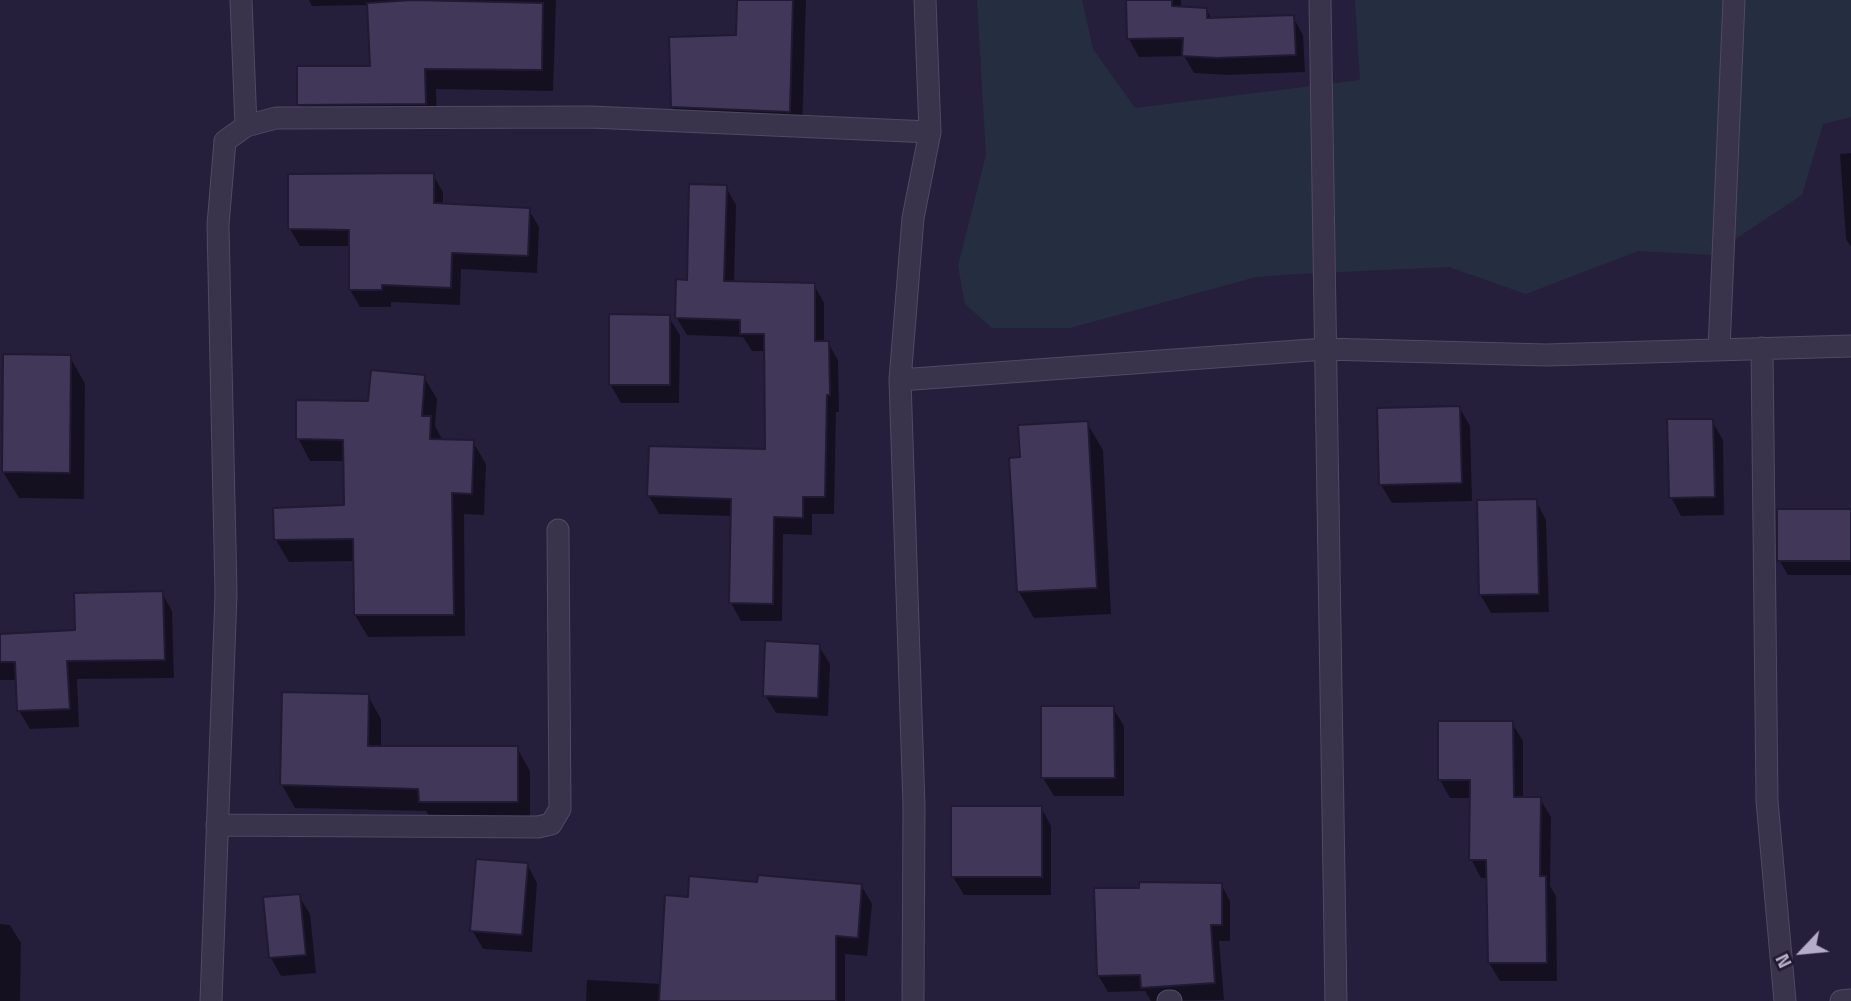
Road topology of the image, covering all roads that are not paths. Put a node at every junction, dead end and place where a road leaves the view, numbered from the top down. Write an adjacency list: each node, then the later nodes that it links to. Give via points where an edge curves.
1 (241, 0): 5 (street)
2 (925, 0): 6 (street)
3 (1320, 0): 9 (street)
4 (1734, 0): 10 (street)
5 (246, 126): 6 (street, via 276,118 592,117); 13 (street, via 225,141 218,225 226,594)
6 (930, 132): 11 (street, via 913,218)
7 (1851, 346): 8 (street)
8 (1762, 348): 10 (street); 18 (street, via 1767,801)
9 (1325, 349): 10 (street, via 1546,355); 11 (street); 17 (street)
10 (1719, 349)
11 (900, 380): 16 (street, via 914,806)
12 (558, 530): 13 (street, via 560,809 551,824)
13 (217, 825): 15 (street)
14 (1851, 1000): 19 (street)
15 (211, 1001)
16 (913, 1001)
17 (1336, 1001)
18 (1785, 1001)
19 (1841, 1001)

